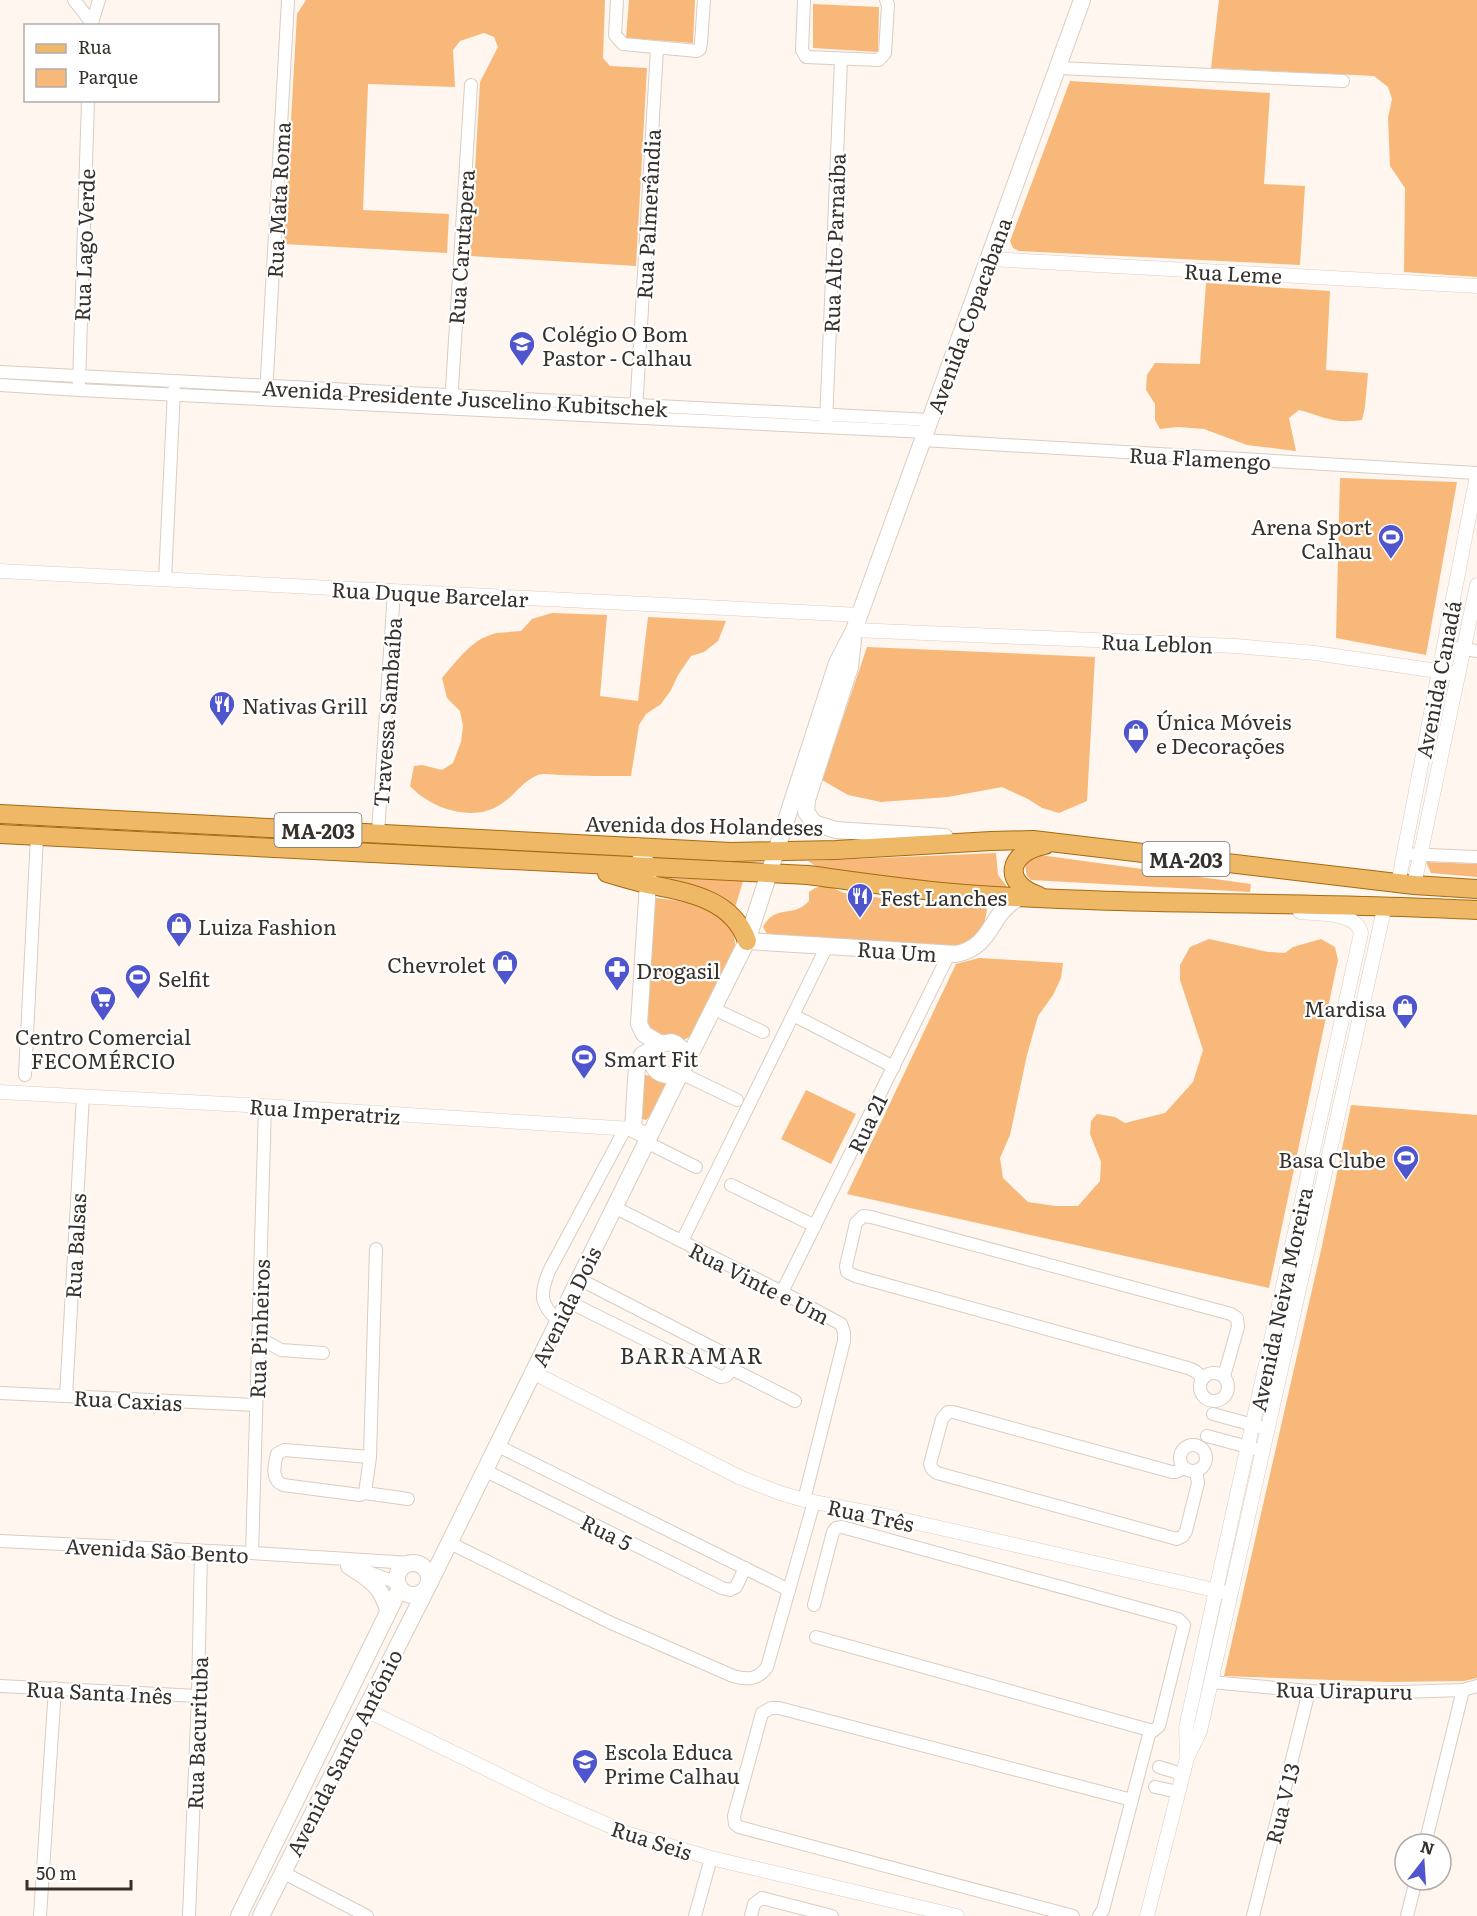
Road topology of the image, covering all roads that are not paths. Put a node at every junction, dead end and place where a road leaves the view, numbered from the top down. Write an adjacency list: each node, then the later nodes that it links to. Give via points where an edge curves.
1 (74, 0): 9 (street)
2 (99, 0): 9 (street)
3 (288, 0): 22 (street, Rua Mata Roma)
4 (617, 0): 10 (street, via 617,39 623,44)
5 (704, 0): 10 (street, via 700,49)
6 (804, 0): 11 (street, via 804,55)
7 (886, 0): 11 (street, via 882,57)
8 (1082, 0): 12 (main road, Avenida Copacabana)
9 (91, 24)
10 (657, 48): 24 (street, Rua Palmerândia)
11 (841, 59): 25 (street, Rua Alto Parnaíba)
12 (1058, 68): 13 (street); 16 (main road, Avenida Copacabana)
13 (1343, 81)
14 (471, 85): 23 (street, Rua Carutapera)
15 (88, 102): 19 (street, Rua Lago Verde)
16 (989, 259): 17 (street, Rua Leme); 26 (main road, Avenida Copacabana)
17 (1477, 286)
18 (0, 372): 19 (street, Avenida Presidente Juscelino Kubitschek)
19 (79, 384): 20 (street, Avenida Presidente Juscelino Kubitschek); 21 (street, Avenida Presidente Juscelino Kubitschek)
20 (0, 385)
21 (174, 389): 22 (street, Avenida Presidente Juscelino Kubitschek); 29 (street)
22 (266, 393): 23 (street, Avenida Presidente Juscelino Kubitschek)
23 (451, 402): 24 (street, Avenida Presidente Juscelino Kubitschek)
24 (636, 411): 25 (street, Avenida Presidente Juscelino Kubitschek)
25 (826, 421): 26 (street, Avenida Presidente Juscelino Kubitschek)
26 (926, 431): 27 (street, Rua Flamengo); 32 (main road, Avenida Copacabana)
27 (1477, 474): 33 (street, Avenida Canadá)
28 (0, 572): 29 (street, Rua Duque Barcelar)
29 (165, 580): 31 (street, Rua Duque Barcelar)
30 (1477, 585): 34 (street, Avenida Canadá)
31 (394, 591): 32 (street, Rua Duque Barcelar); 38 (street, Travessa Sambaíba)
32 (857, 622): 35 (street, Rua Leblon, via 1236,646); 41 (main road, Avenida Copacabana, via 850,667 805,807 809,817 814,823 836,830); 44 (main road, Avenida Copacabana, via 837,663)
33 (1444, 646): 34 (street); 35 (street, Avenida Canadá)
34 (1470, 650): 36 (street, Avenida Canadá)
35 (1439, 671): 36 (street, Rua Leblon); 45 (street, Avenida Canadá)
36 (1458, 674): 46 (street, Avenida Canadá)
37 (0, 814): 38 (main road, Avenida dos Holandeses / MA-203)
38 (378, 833): 43 (main road, Avenida dos Holandeses / MA-203)
39 (0, 834): 40 (main road, Avenida dos Holandeses / MA-203)
40 (37, 836): 50 (main road, Avenida dos Holandeses / MA-203, via 579,864); 69 (street)
41 (991, 841): 42 (main road, Avenida dos Holandeses / MA-203); 44 (main road, Avenida dos Holandeses / MA-203)
42 (1062, 844): 51 (main road, Avenida dos Holandeses / MA-203); 54 (main road, via 1031,849 1015,865 1019,885)
43 (636, 846): 44 (main road, Avenida dos Holandeses / MA-203); 50 (main road)
44 (776, 852): 48 (main road, Avenida Copacabana); 49 (main road, via 792,868)
45 (1404, 854): 46 (street); 51 (street, Avenida Canadá)
46 (1420, 854): 47 (street); 51 (street, Avenida Canadá)
47 (1477, 857)
48 (768, 873): 49 (main road, MA-203); 50 (main road, MA-203); 58 (main road, Avenida Dois)
49 (808, 875): 53 (main road, MA-203, via 949,893)
50 (648, 876): 58 (main road, via 727,912); 65 (main road, via 639,1024 644,1034)
51 (1406, 885): 52 (main road, Avenida dos Holandeses / MA-203)
52 (1477, 889)
53 (1021, 897): 54 (main road, MA-203); 60 (main road, Rua Um, via 1004,908 978,945)
54 (1050, 898): 55 (main road, MA-203)
55 (1240, 903): 56 (main road, MA-203); 98 (street, Avenida Neiva Moreira, via 1347,918 1358,925 1361,933)
56 (1385, 905): 57 (main road, MA-203); 99 (street, Avenida Neiva Moreira)
57 (1477, 910)
58 (747, 940): 59 (main road, Rua Um); 61 (main road, Avenida Dois)
59 (827, 946): 60 (main road, Rua Um); 62 (street)
60 (949, 954): 67 (street, Rua 21)
61 (714, 1009): 63 (street); 64 (main road, Avenida Dois)
62 (793, 1015): 67 (street); 80 (street)
63 (763, 1032)
64 (697, 1041): 66 (main road); 68 (main road, Avenida Dois)
65 (659, 1045): 66 (main road, via 671,1042); 68 (main road, via 652,1056 657,1071 667,1076); 74 (main road, via 645,1052 637,1065)
66 (680, 1047): 68 (main road, via 686,1058)
67 (894, 1067): 79 (street, Rua 21)
68 (683, 1069): 72 (street, via 689,1077); 75 (main road, Avenida Dois)
69 (25, 1075)
70 (0, 1092): 71 (street, Rua Imperatriz)
71 (83, 1096): 73 (street, Rua Imperatriz); 93 (street, Rua Balsas)
72 (737, 1100)
73 (265, 1106): 74 (street, Rua Imperatriz); 86 (street, Rua Pinheiros)
74 (629, 1129): 75 (main road, Rua Imperatriz); 85 (street, via 549,1271 543,1301)
75 (648, 1139): 76 (street); 78 (main road, Avenida Dois)
76 (696, 1167)
77 (731, 1185): 79 (street)
78 (614, 1207): 80 (street, Rua Vinte e Um); 82 (main road, Avenida Dois)
79 (815, 1226): 83 (street, Rua 21)
80 (682, 1241): 83 (street, Rua Vinte e Um)
81 (376, 1249): 105 (street)
82 (579, 1279): 84 (main road, Avenida Dois); 88 (street, via 727,1355)
83 (782, 1292): 112 (street, Rua Vinte e Um, via 831,1317 844,1332)
84 (567, 1301): 85 (main road, Avenida Dois); 88 (street, via 721,1377)
85 (558, 1321): 89 (main road, Avenida Dois)
86 (258, 1337): 87 (street, via 281,1350); 96 (street, Rua Pinheiros)
87 (323, 1353)
88 (732, 1369): 94 (street)
89 (532, 1372): 101 (main road, Avenida Dois); 112 (street, Rua Três, via 739,1477)
90 (1224, 1376): 91 (street, via 1210,1372); 91 (street, via 1238,1327 1237,1318 1231,1314 871,1217 863,1216 856,1223 846,1266 855,1276 1188,1368); 95 (street, via 1227,1393)
91 (1203, 1378): 95 (street, via 1200,1392)
92 (0, 1393): 93 (street, Rua Caxias)
93 (66, 1396): 96 (street, Rua Caxias)
94 (795, 1401)
95 (1216, 1401): 97 (street)
96 (256, 1406): 106 (street, Rua Pinheiros)
97 (1213, 1414): 98 (street); 100 (street)
98 (1253, 1425): 99 (street); 102 (street, Avenida Neiva Moreira)
99 (1268, 1429): 104 (street, Avenida Neiva Moreira)
100 (1207, 1436): 102 (street); 103 (street)
101 (496, 1445): 109 (main road, Avenida Dois); 120 (street)
102 (1248, 1447): 104 (street); 124 (street, Avenida Neiva Moreira)
103 (1200, 1448): 108 (street, via 1205,1463); 108 (street, via 1184,1449 1180,1456 1182,1464)
104 (1263, 1451): 125 (street, Avenida Neiva Moreira)
105 (370, 1456): 107 (street, via 284,1450 277,1454); 110 (street)
106 (254, 1467): 107 (street); 116 (street, Rua Pinheiros)
107 (275, 1468): 110 (street, via 274,1478 283,1485)
108 (1190, 1469): 108 (street, via 1172,1472 953,1412 942,1419 930,1464 938,1473 1177,1539 1186,1531 1198,1483)
109 (484, 1470): 114 (main road, Avenida Dois); 120 (street, Rua 5, via 722,1588 736,1587)
110 (365, 1493): 111 (street)
111 (408, 1499)
112 (809, 1501): 123 (street); 124 (street, Rua Três)
113 (0, 1541): 115 (street, Avenida São Bento)
114 (448, 1542): 118 (main road, Avenida Dois, via 435,1556); 122 (main road, Avenida Dois); 123 (street, via 609,1622 745,1679 758,1676 767,1667)
115 (201, 1551): 116 (street, Avenida São Bento); 135 (street, Rua Bacurituba)
116 (252, 1553): 117 (street, Avenida São Bento)
117 (314, 1557): 118 (street, Avenida São Bento); 119 (street, Avenida São Bento)
118 (414, 1563): 121 (main road, via 399,1573); 122 (main road, via 428,1573)
119 (349, 1566): 121 (street, Avenida São Bento); 127 (main road, via 378,1587)
120 (745, 1568): 123 (street)
121 (399, 1586): 122 (main road, via 413,1596); 127 (main road, Avenida Santo Antônio)
122 (428, 1586): 136 (main road, Avenida Santo Antônio)
123 (789, 1590)
124 (1216, 1590): 125 (street, Rua Três); 138 (street, Avenida Neiva Moreira, via 1186,1728)
125 (1231, 1593): 129 (street, Avenida Neiva Moreira)
126 (814, 1605): 137 (street, via 833,1532 840,1527 1178,1619 1184,1625 1182,1638 1159,1726)
127 (388, 1610): 150 (main road, Avenida Santo Antônio)
128 (816, 1637): 137 (street)
129 (1211, 1682): 134 (street, Rua Uirapuru); 138 (street, Avenida Neiva Moreira, via 1200,1731)
130 (0, 1686): 132 (street, Rua Santa Inês)
131 (1477, 1686): 133 (street, Rua Uirapuru)
132 (55, 1688): 135 (street, Rua Santa Inês); 148 (street)
133 (1463, 1690): 134 (street, Rua Uirapuru); 144 (street)
134 (1309, 1691): 160 (street, Rua V 13)
135 (198, 1696): 149 (street, Rua Bacurituba)
136 (364, 1709): 145 (street, Rua Seis, via 580,1814 629,1834); 146 (main road, Avenida Santo Antônio)
137 (1150, 1731): 143 (street)
138 (1187, 1758): 140 (street, Avenida Neiva Moreira)
139 (1160, 1767): 140 (street)
140 (1182, 1774): 142 (street, Avenida Neiva Moreira)
141 (1155, 1787): 142 (street)
142 (1178, 1792): 159 (street, Avenida Neiva Moreira)
143 (1132, 1800): 157 (street, via 779,1708 762,1713 734,1816 736,1825 742,1829); 158 (street)
144 (1428, 1832)
145 (711, 1858): 153 (street); 156 (street, Rua Seis)
146 (282, 1872): 151 (main road, Avenida Santo Antônio); 152 (street)
147 (1413, 1892): 161 (street)
148 (40, 1916)
149 (189, 1916)
150 (238, 1916)
151 (261, 1916)
152 (367, 1916)
153 (696, 1916)
154 (751, 1916): 155 (street, via 754,1904 762,1898)
155 (832, 1916)
156 (957, 1916)
157 (1073, 1916)
158 (1099, 1916)
159 (1147, 1916)
160 (1253, 1916)
161 (1407, 1916)

